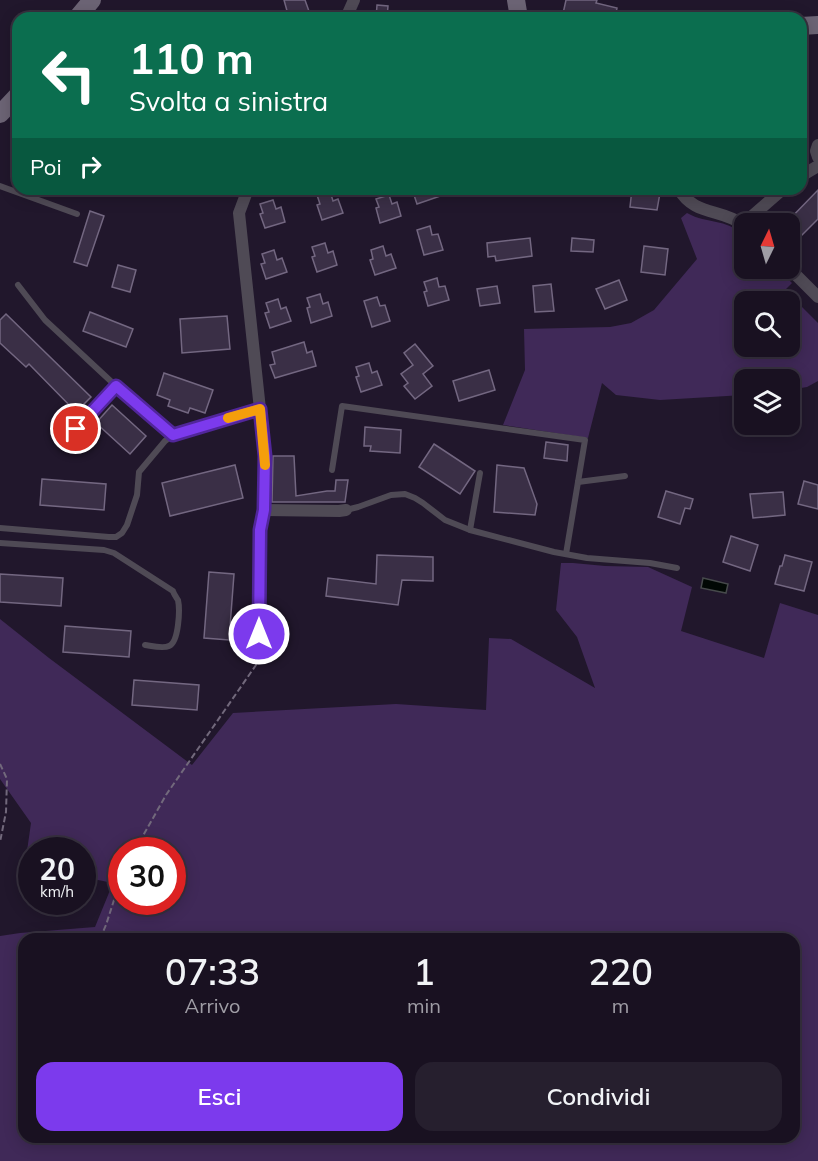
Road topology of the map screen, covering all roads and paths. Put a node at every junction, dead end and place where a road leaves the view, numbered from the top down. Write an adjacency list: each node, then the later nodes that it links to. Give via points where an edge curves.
1 (92, 0): 3 (main road)
2 (105, 0): 4 (main road)
3 (82, 12)
4 (96, 12)
5 (818, 145): 6 (street)
6 (818, 157)
7 (25, 195): 12 (lane)
8 (246, 195): 18 (street, via 238,213)
9 (683, 195): 13 (street, via 702,210)
10 (776, 195): 11 (street)
11 (756, 213)
12 (77, 214)
13 (734, 218)
14 (800, 279): 16 (street)
15 (18, 285): 17 (lane, via 45,320)
16 (818, 297)
17 (116, 386): 19 (lane); 20 (lane)
18 (260, 409): 20 (lane); 25 (street, via 265,456)
19 (70, 433)
20 (173, 435): 27 (lane, via 140,472 127,525 116,537)
21 (332, 470): 24 (lane, via 342,406 585,440)
22 (480, 473): 28 (lane)
23 (625, 476): 24 (lane)
24 (578, 482): 30 (lane)
25 (264, 510): 26 (street); 32 (street, via 260,530)
26 (346, 510): 28 (lane, via 405,494 445,520)
27 (0, 528)
28 (470, 530): 30 (lane)
29 (0, 543): 33 (lane, via 104,550 173,591 179,611 173,644)
30 (566, 554): 31 (lane)
31 (677, 568)
32 (259, 634): 35 (path, via 256,665 166,795)
33 (145, 645)
34 (0, 764): 36 (path, via 7,778)
35 (142, 837)
36 (0, 842)
37 (108, 915): 38 (path)
38 (102, 933)

